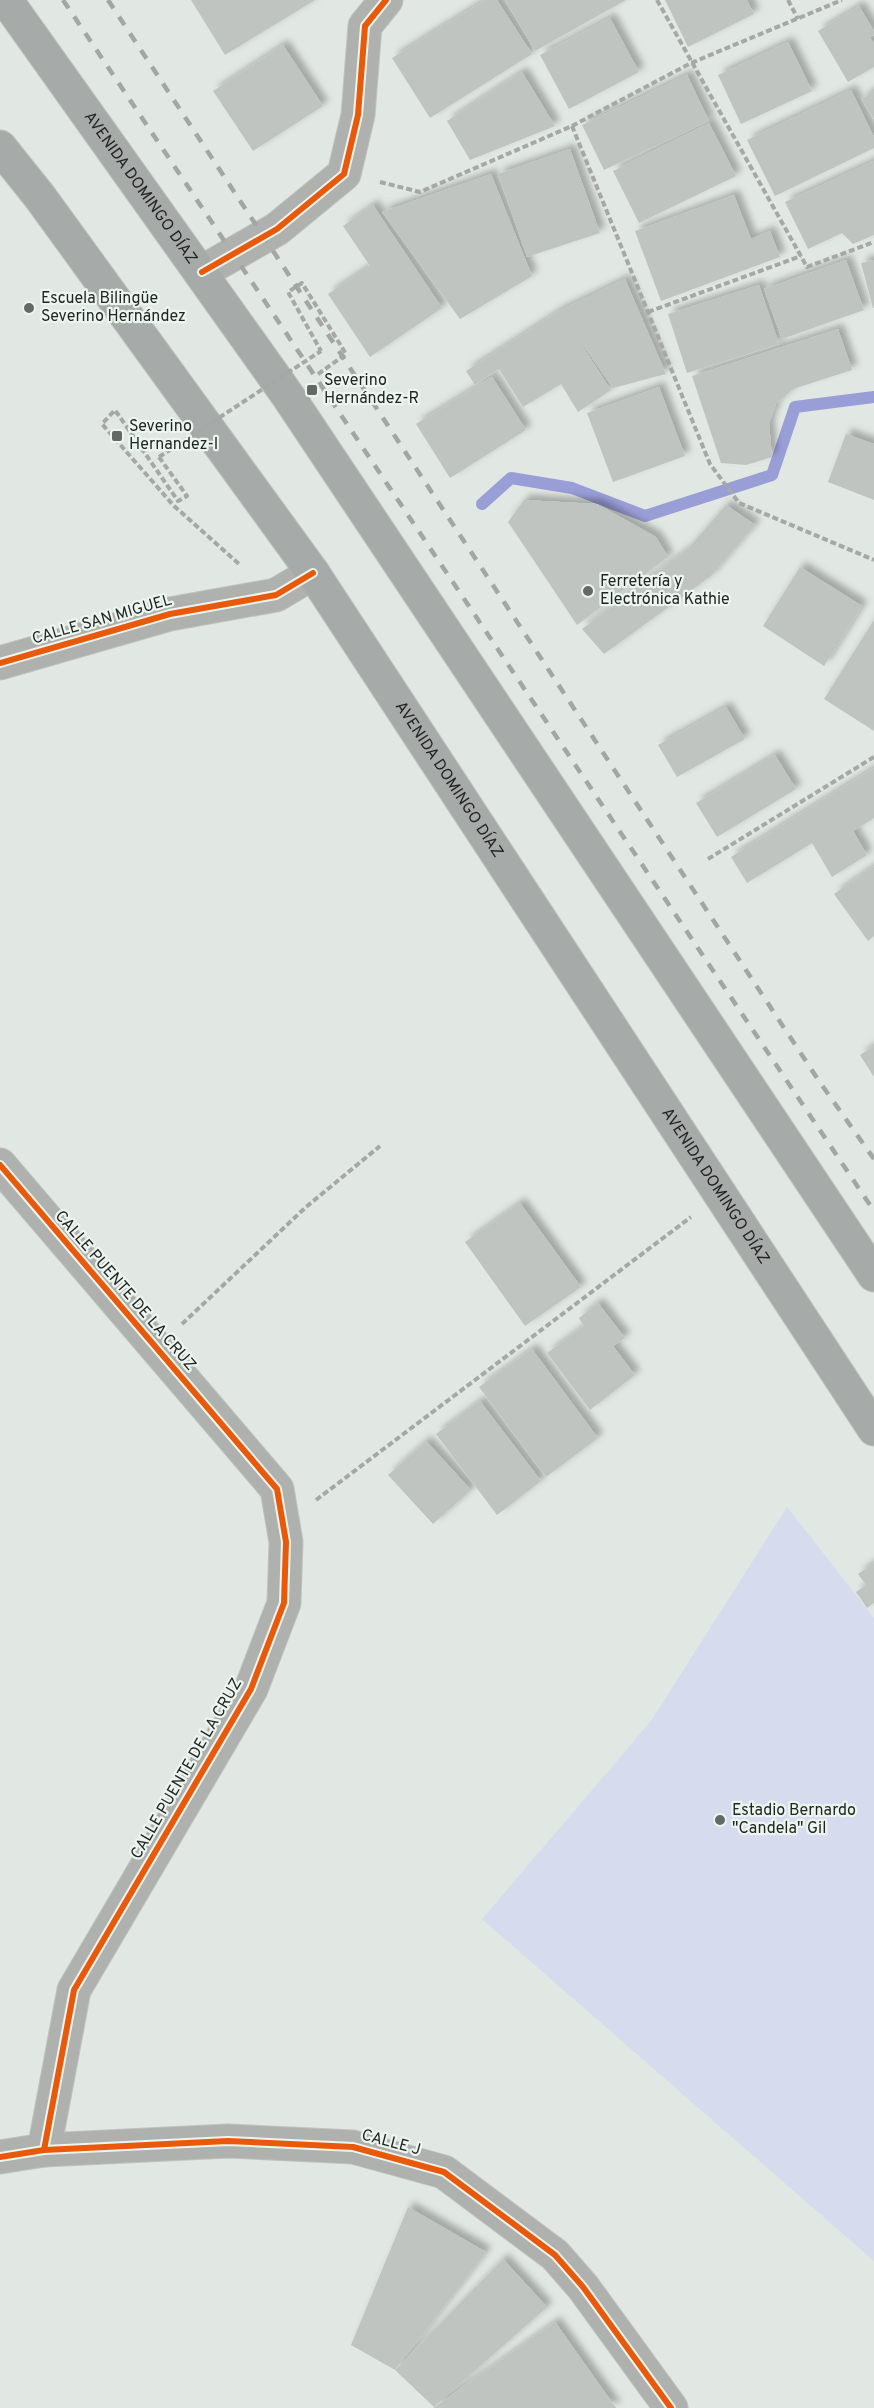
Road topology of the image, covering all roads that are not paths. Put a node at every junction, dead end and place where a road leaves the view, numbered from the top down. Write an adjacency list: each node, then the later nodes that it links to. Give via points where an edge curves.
1 (6, 0): 4 (main road, AVENIDA DOMINGO DÍAZ)
2 (386, 0): 4 (street, via 365,26 358,115 344,174 277,229)
3 (0, 147): 5 (main road, AVENIDA DOMINGO DÍAZ)
4 (202, 272): 8 (main road, AVENIDA DOMINGO DÍAZ)
5 (313, 573): 6 (street, CALLE SAN MIGUEL, via 276,595 170,614); 9 (main road, AVENIDA DOMINGO DÍAZ)
6 (0, 663)
7 (0, 1166): 10 (street, CALLE PUENTE DE LA CRUZ, via 277,1489 286,1542 284,1603 251,1689 74,1990)
8 (874, 1275)
9 (874, 1429)
10 (44, 2150): 11 (street, CALLE J); 12 (street, CALLE J, via 228,2141 353,2147 444,2172 555,2255 584,2287)
11 (0, 2157)
12 (671, 2408)

